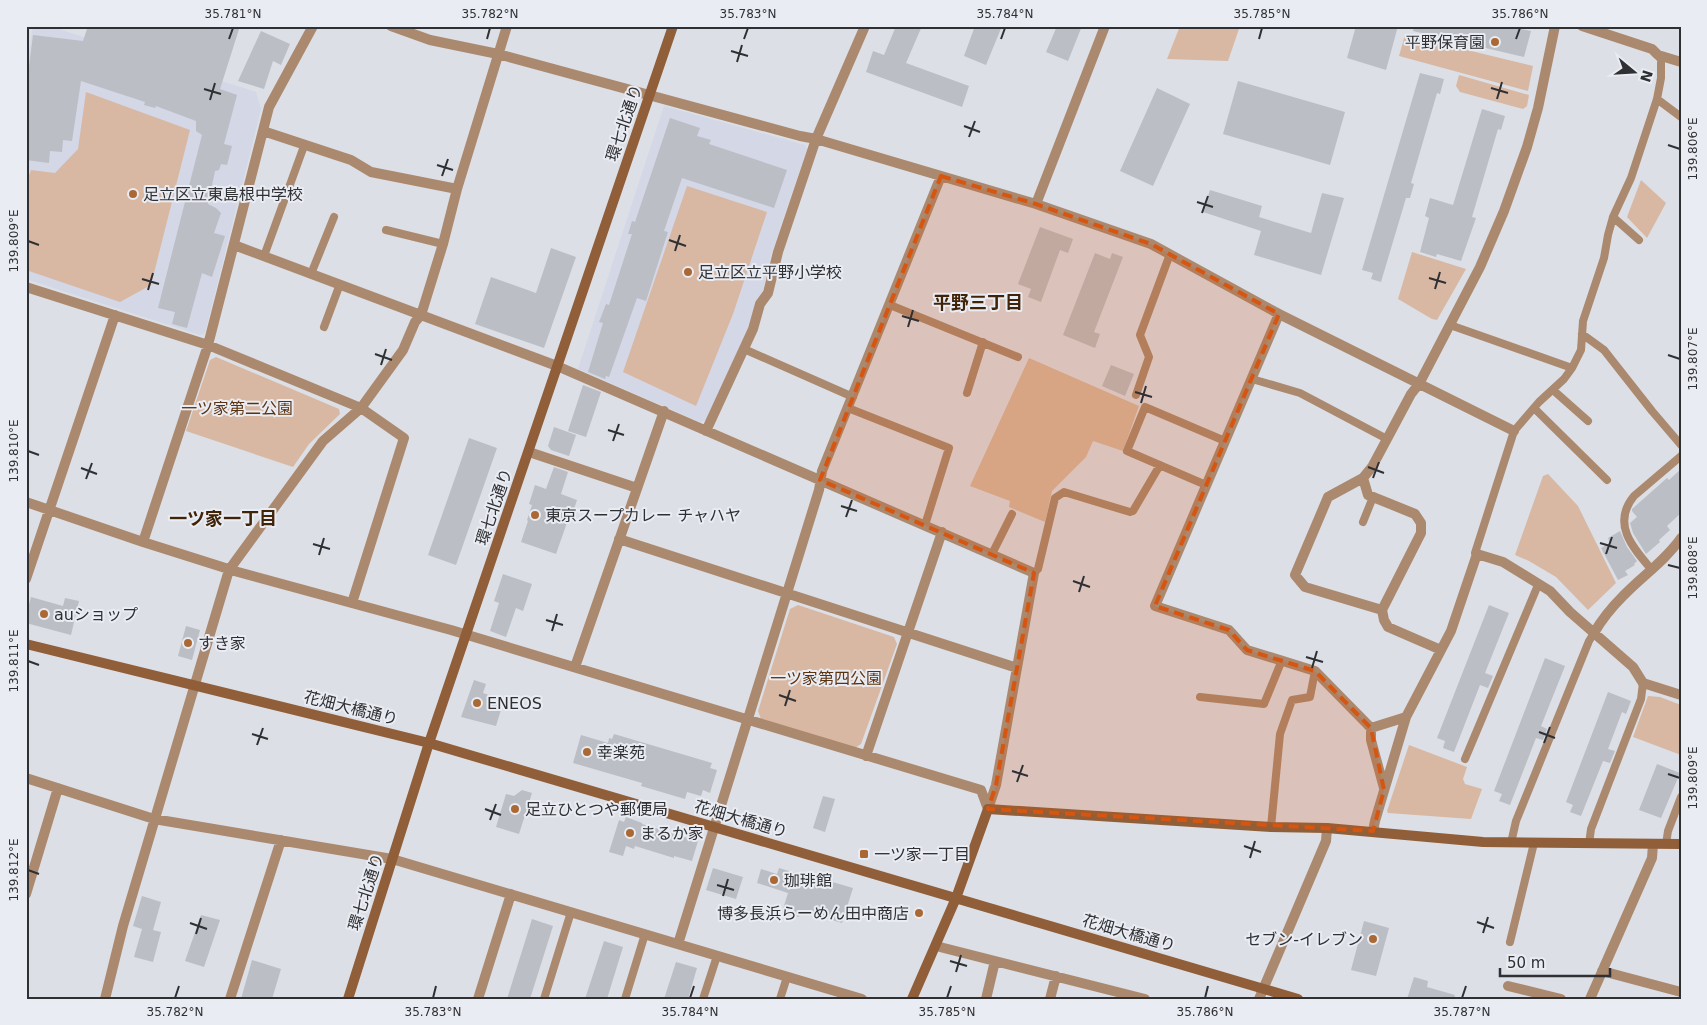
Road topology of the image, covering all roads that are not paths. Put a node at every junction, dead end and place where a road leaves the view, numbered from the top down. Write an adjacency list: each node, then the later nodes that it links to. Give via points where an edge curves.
1 (313, 26): 15 (street, via 269,107)
2 (507, 26): 9 (street)
3 (673, 26): 12 (street, 環七北通り)
4 (865, 26): 16 (street)
5 (1105, 26): 20 (street)
6 (1555, 26): 36 (street, via 1538,108 1508,202)
7 (1582, 26): 10 (street, via 1652,49)
8 (393, 27): 9 (street, via 430,40)
9 (498, 54): 12 (street); 19 (street)
10 (1658, 55): 11 (street); 13 (lane, via 1661,78)
11 (1681, 62)
12 (650, 95): 16 (street); 43 (street, 環七北通り)
13 (1657, 99): 14 (lane); 22 (lane, via 1631,178)
14 (1681, 117)
15 (263, 131): 17 (street); 26 (street)
16 (816, 139): 18 (street); 41 (street, via 778,252 768,293 760,304)
17 (304, 146): 19 (street, via 351,160 371,172); 28 (lane)
18 (941, 176): 20 (street); 32 (street)
19 (457, 188): 25 (street)
20 (1036, 204): 27 (street)
21 (334, 217): 29 (lane)
22 (1613, 217): 24 (lane); 38 (lane)
23 (386, 230): 25 (lane)
24 (1639, 240)
25 (443, 244): 35 (street)
26 (234, 245): 28 (street); 40 (street)
27 (1170, 254): 34 (street); 49 (lane, via 1140,335 1149,357)
28 (264, 256): 29 (street)
29 (311, 274): 30 (street)
30 (340, 284): 35 (street); 37 (lane)
31 (26, 287): 33 (street)
32 (890, 305): 39 (lane); 50 (street)
33 (115, 314): 40 (street); 71 (street)
34 (1279, 314): 45 (street); 46 (street)
35 (421, 315): 43 (street); 51 (street, via 403,350)
36 (1450, 325): 44 (lane); 46 (street)
37 (324, 327)
38 (1582, 334): 44 (lane, via 1581,350); 60 (lane, via 1604,350)
39 (983, 342): 42 (lane); 48 (lane)
40 (208, 345): 51 (street); 78 (street)
41 (744, 349): 50 (lane); 56 (street)
42 (1018, 356)
43 (557, 366): 54 (street); 61 (street, 環七北通り)
44 (1572, 368): 47 (lane)
45 (1252, 379): 58 (lane, via 1300,393); 59 (street)
46 (1419, 384): 57 (street); 58 (street)
47 (1553, 390): 53 (lane); 55 (lane)
48 (966, 393)
49 (1136, 395)
50 (853, 397): 52 (street)
51 (361, 408): 81 (street, via 323,442); 87 (street, via 404,438)
52 (848, 408): 65 (street); 74 (lane, via 950,448)
53 (1534, 408): 57 (lane); 66 (lane)
54 (664, 411): 56 (street); 68 (street)
55 (1588, 421)
56 (706, 430): 65 (street)
57 (1514, 431): 80 (lane)
58 (1387, 439): 64 (street)
59 (1225, 441): 63 (lane, via 1145,406 1127,451); 67 (street)
60 (1681, 445)
61 (529, 452): 68 (street); 91 (street, 環七北通り)
62 (1681, 456): 82 (lane, via 1634,496 1625,514 1626,535)
63 (1160, 465): 67 (lane); 83 (lane, via 1130,512 1064,492 1055,498 1038,569)
64 (1363, 478): 69 (street, via 1368,495); 88 (street, via 1328,497 1295,575 1305,587)
65 (820, 480): 74 (street); 86 (street)
66 (1607, 480)
67 (1206, 485): 94 (street, via 1155,606 1229,630 1247,650)
68 (637, 488): 77 (street)
69 (1373, 497): 73 (lane); 88 (street, via 1415,514 1421,523 1420,532)
70 (26, 502): 71 (street)
71 (50, 510): 78 (street); 84 (street)
72 (1012, 514): 79 (lane)
73 (1363, 522)
74 (926, 525): 75 (street)
75 (942, 532): 79 (street); 89 (street)
76 (1681, 538): 82 (street)
77 (619, 539): 86 (street); 95 (street)
78 (143, 542): 81 (street)
79 (992, 554): 83 (street)
80 (1477, 554): 85 (street, via 1503,562); 93 (street, via 1451,631)
81 (229, 570): 87 (street); 99 (street)
82 (1652, 570): 90 (street, via 1623,595)
83 (1034, 573): 96 (street)
84 (26, 579)
85 (1538, 585): 90 (street, via 1550,591); 107 (lane)
86 (787, 594): 89 (street); 103 (street)
87 (352, 602): 91 (street)
88 (1382, 610): 93 (street, via 1388,627)
89 (908, 633): 96 (street); 106 (street)
90 (1594, 633): 98 (street, via 1632,667); 119 (lane, via 1516,821)
91 (466, 635): 95 (street); 105 (street, 環七北通り)
92 (26, 644): 99 (street, 花畑大橋通り)
93 (1441, 650): 102 (street)
94 (1282, 660): 97 (street); 101 (lane, via 1264,704)
95 (575, 668): 103 (street)
96 (1017, 668): 112 (street, via 996,785)
97 (1315, 671): 104 (street); 115 (lane, via 1310,697 1292,700 1280,734)
98 (1643, 683): 100 (street); 121 (lane, via 1641,699 1591,829)
99 (194, 685): 105 (street, 花畑大橋通り); 113 (street)
100 (1681, 694)
101 (1200, 697)
102 (1406, 717): 104 (street); 110 (street)
103 (747, 720): 106 (street); 114 (street)
104 (1372, 728): 110 (street, via 1371,740)
105 (429, 743): 114 (street, 花畑大橋通り); 125 (street, 環七北通り)
106 (866, 756): 112 (street, via 981,790)
107 (1465, 759)
108 (26, 778): 109 (street)
109 (58, 788): 113 (street); 126 (street)
110 (1384, 790): 117 (street)
111 (1681, 798): 123 (lane)
112 (988, 809): 115 (street); 128 (street)
113 (154, 819): 118 (street); 142 (street)
114 (715, 827): 128 (street, 花畑大橋通り); 132 (street)
115 (1271, 827): 116 (street)
116 (1327, 828): 117 (street); 140 (street, via 1326,841)
117 (1373, 832): 119 (street)
118 (281, 840): 125 (street); 143 (street)
119 (1511, 843): 120 (street)
120 (1534, 843): 121 (street); 131 (lane)
121 (1589, 844): 122 (street)
122 (1653, 844): 123 (street); 136 (street, via 1652,858)
123 (1666, 844): 124 (street)
124 (1681, 844)
125 (392, 859): 127 (street); 144 (street, 環七北通り)
126 (26, 894)
127 (511, 894): 129 (street); 145 (street)
128 (956, 898): 133 (street); 140 (street, 花畑大橋通り)
129 (571, 912): 130 (street); 146 (lane)
130 (645, 934): 132 (street); 147 (lane)
131 (1510, 942)
132 (678, 944): 134 (street)
133 (936, 946): 135 (street); 151 (street)
134 (717, 956): 138 (street); 148 (lane)
135 (995, 961): 137 (street); 152 (street)
136 (1602, 971): 141 (street); 158 (street)
137 (1056, 976): 153 (street); 154 (street)
138 (787, 977): 149 (lane); 150 (street)
139 (1508, 986): 157 (street)
140 (1263, 988): 155 (street); 156 (street, 花畑大橋通り)
141 (1681, 992)
142 (105, 999)
143 (230, 999)
144 (348, 999)
145 (478, 999)
146 (544, 999)
147 (625, 999)
148 (703, 999)
149 (780, 999)
150 (862, 999)
151 (912, 999)
152 (986, 999)
153 (1050, 999)
154 (1145, 999)
155 (1259, 999)
156 (1298, 999)
157 (1561, 999)
158 (1590, 999)

